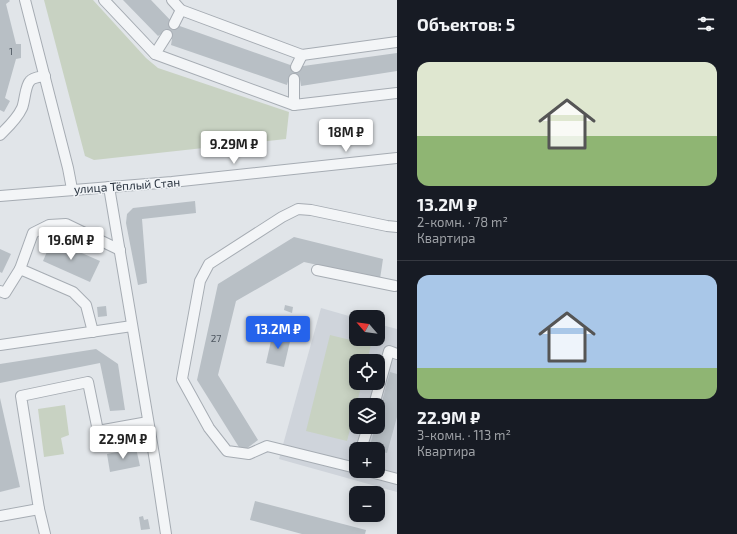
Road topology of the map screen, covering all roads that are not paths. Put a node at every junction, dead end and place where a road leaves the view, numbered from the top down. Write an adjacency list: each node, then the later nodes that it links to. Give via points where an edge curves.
1 (25, 0): 11 (street)
2 (104, 0): 8 (street)
3 (172, 0): 4 (street)
4 (182, 10): 5 (street); 9 (street)
5 (174, 24)
6 (167, 35): 8 (street)
7 (397, 42): 9 (street)
8 (155, 54): 14 (street)
9 (302, 55): 10 (street)
10 (296, 67)
11 (45, 76): 15 (street, via 30,81 23,106); 18 (street)
12 (294, 79): 14 (street)
13 (397, 93): 14 (street)
14 (294, 105)
15 (0, 136)
16 (397, 158): 17 (street, улица Тёплый Стан)
17 (109, 187): 18 (street, улица Тёплый Стан); 21 (street)
18 (72, 190): 19 (street, улица Тёплый Стан)
19 (0, 196)
20 (397, 227): 32 (street, via 298,209 209,264 200,281 182,379 210,428 227,451 249,454 267,446)
21 (120, 250): 22 (street, via 66,224 49,225 33,233); 26 (street)
22 (20, 269): 25 (street, via 5,293); 27 (street, via 73,292 86,305)
23 (317, 270): 24 (street)
24 (396, 287)
25 (0, 291)
26 (132, 326): 27 (street); 31 (street)
27 (93, 332): 28 (street)
28 (0, 345)
29 (397, 354): 30 (street, via 389,351)
30 (376, 398)
31 (148, 422): 35 (street, via 98,431 88,382 22,396); 38 (street)
32 (349, 466)
33 (385, 476): 34 (street)
34 (397, 479)
35 (39, 509): 36 (street); 37 (street)
36 (0, 516)
37 (45, 534)
38 (166, 534)

